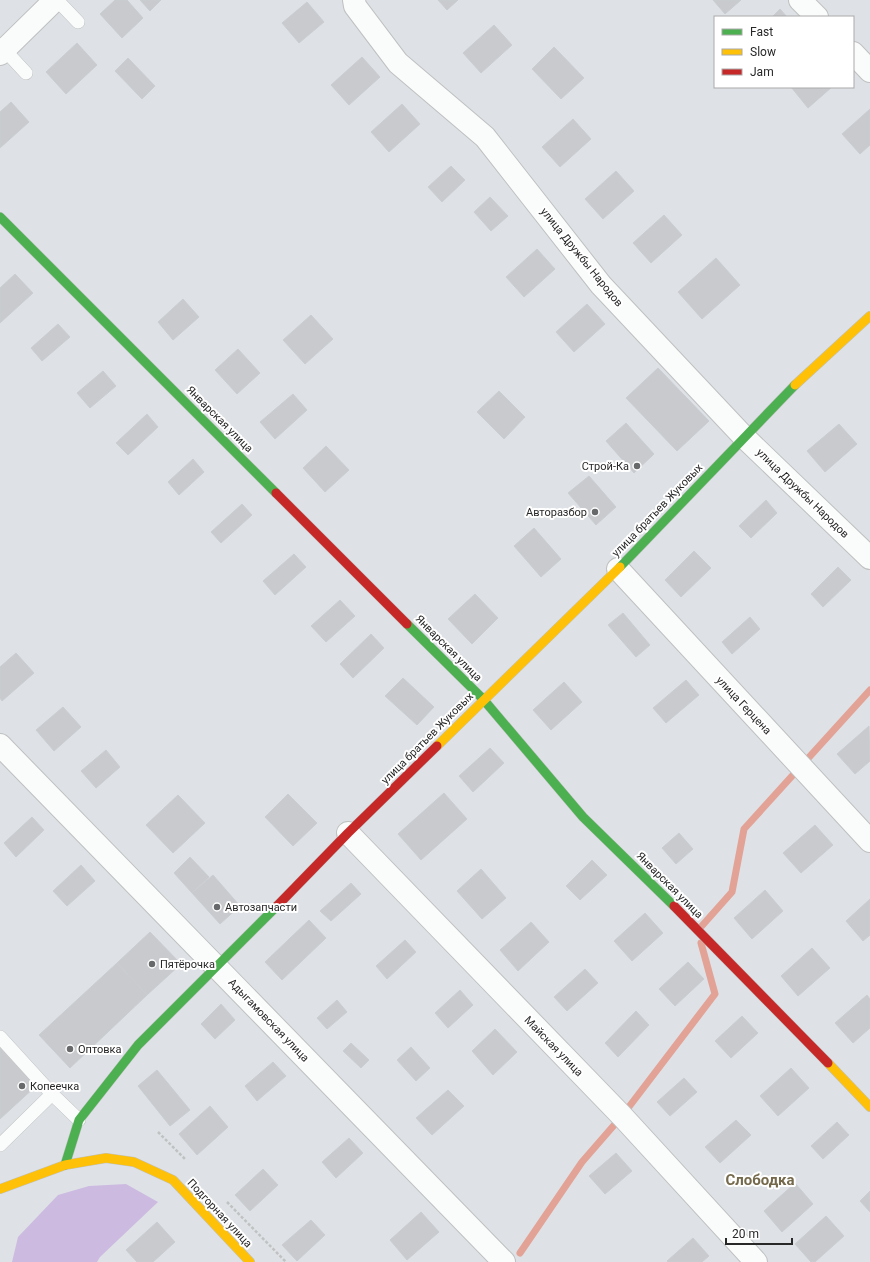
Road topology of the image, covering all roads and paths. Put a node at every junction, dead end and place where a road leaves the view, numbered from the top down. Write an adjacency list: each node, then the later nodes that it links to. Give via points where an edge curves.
1 (56, 0): 5 (lane); 6 (street)
2 (354, 0): 12 (street, улица Дружбы Народов, via 355,6 398,63 485,137 601,285)
3 (800, 0): 4 (street)
4 (816, 16)
5 (78, 22)
6 (1, 50): 9 (lane)
7 (854, 54): 8 (street)
8 (870, 71)
9 (26, 73)
10 (0, 217): 15 (street, Январская улица)
11 (870, 316): 12 (street, улица братьев Жуковых, via 798,380)
12 (744, 437): 13 (street, улица Дружбы Народов); 14 (street, улица братьев Жуковых)
13 (870, 558)
14 (618, 569): 15 (street, улица братьев Жуковых); 18 (street, улица Герцена)
15 (483, 699): 17 (street, улица братьев Жуковых); 22 (street, Январская улица, via 583,817)
16 (0, 745): 19 (street, Адыгамовская улица)
17 (348, 833): 19 (street, улица братьев Жуковых); 29 (street, Майская улица, via 622,1116)
18 (870, 841)
19 (218, 967): 23 (street, улица братьев Жуковых, via 138,1045); 28 (street, Адыгамовская улица)
20 (0, 1037): 21 (lane)
21 (52, 1094): 23 (lane); 24 (lane)
22 (870, 1107)
23 (79, 1120): 25 (street, улица братьев Жуковых)
24 (0, 1145)
25 (65, 1165): 26 (street, Подгорная улица); 27 (street, Подгорная улица, via 93,1159 120,1158 148,1167 173,1180)
26 (0, 1189)
27 (250, 1262)
28 (504, 1262)
29 (756, 1262)

